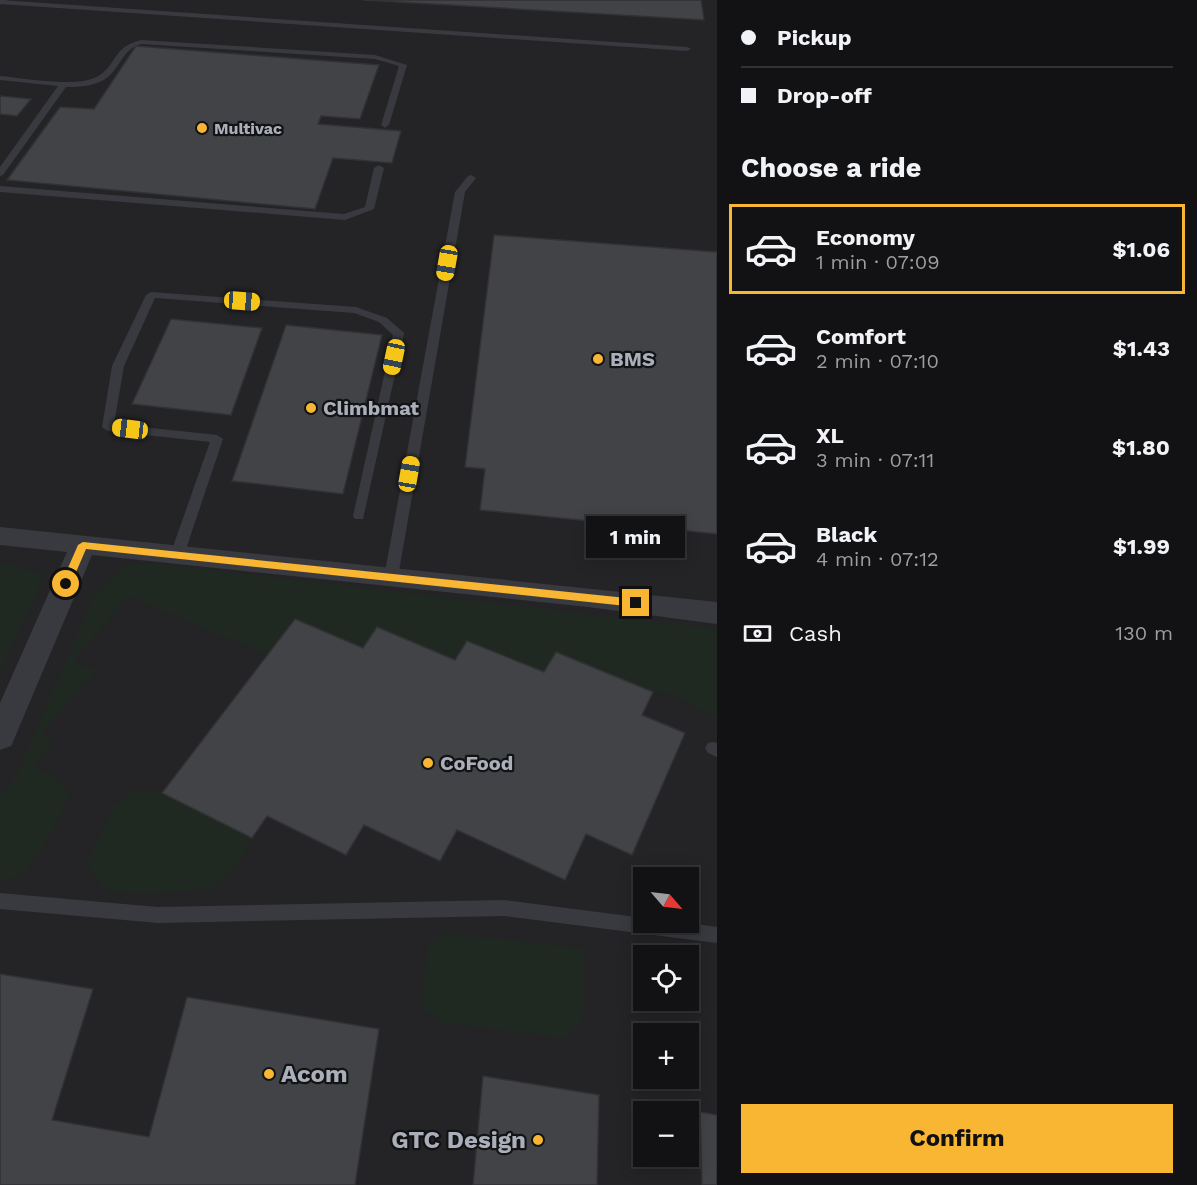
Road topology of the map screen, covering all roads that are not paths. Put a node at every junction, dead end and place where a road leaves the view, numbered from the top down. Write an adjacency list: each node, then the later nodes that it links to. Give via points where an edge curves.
1 (0, 1): 2 (lane)
2 (73, 3): 3 (lane)
3 (687, 50)
4 (0, 78): 5 (lane)
5 (65, 83): 6 (lane, via 98,80 125,47 141,42 375,57 403,65); 8 (lane)
6 (384, 125)
7 (379, 168): 10 (lane, via 369,209 345,217)
8 (0, 174)
9 (471, 178): 15 (lane, via 459,192)
10 (0, 189)
11 (359, 516): 14 (lane, via 399,334 383,320 356,310 151,295 118,366 108,427 217,439)
12 (0, 536): 13 (street)
13 (83, 545): 14 (street); 17 (street)
14 (177, 555): 15 (street)
15 (391, 577): 16 (street)
16 (717, 613)
17 (0, 737)
18 (0, 901): 19 (lane, via 158,915 504,908)
19 (717, 935)

